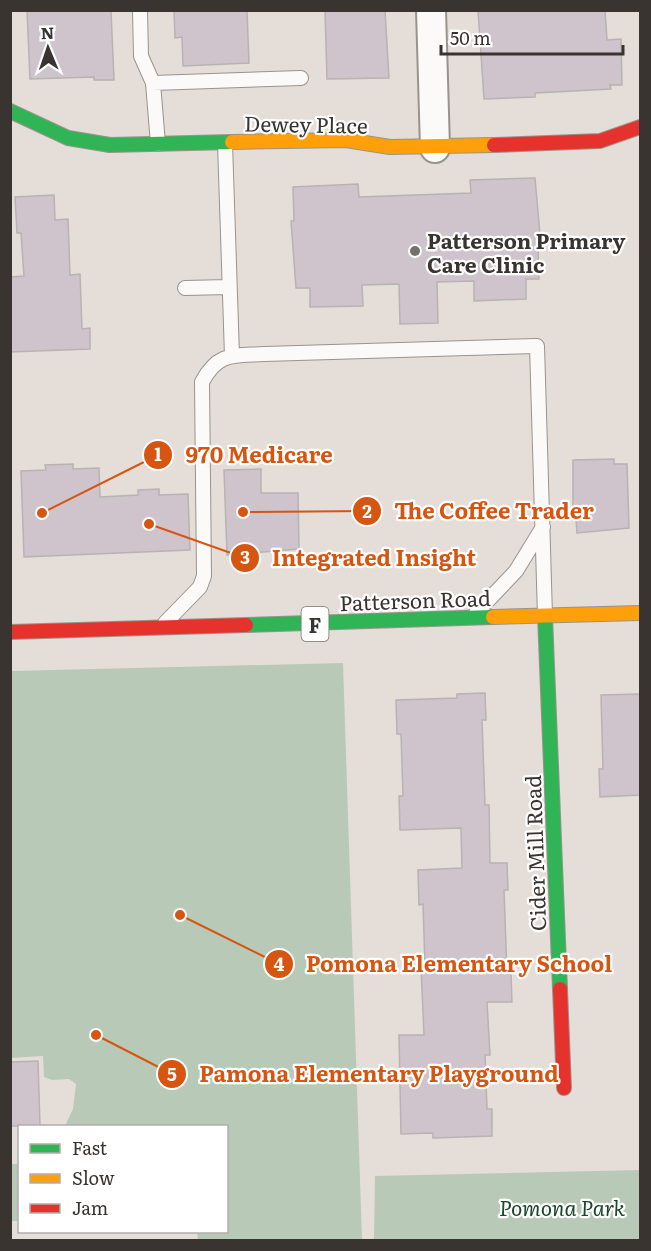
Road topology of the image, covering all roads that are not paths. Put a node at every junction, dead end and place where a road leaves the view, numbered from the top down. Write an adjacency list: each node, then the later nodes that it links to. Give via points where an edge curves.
1 (140, 10): 4 (lane, via 141,56)
2 (431, 10): 9 (street)
3 (301, 78): 4 (lane)
4 (153, 83): 8 (lane)
5 (10, 111): 8 (street, Dewey Place, via 68,138)
6 (640, 127): 9 (street, Dewey Place, via 600,141)
7 (225, 143): 8 (street, Dewey Place); 9 (street, Dewey Place, via 346,140 390,147); 10 (lane)
8 (158, 144)
9 (435, 148)
10 (229, 287): 11 (lane); 12 (lane)
11 (185, 288)
12 (232, 356): 13 (lane, via 537,346); 17 (lane, via 210,367 202,382 204,576 200,587)
13 (543, 527): 15 (lane); 16 (lane, via 516,571)
14 (640, 613): 15 (street, Patterson Road / F)
15 (545, 616): 16 (street, Patterson Road / F); 19 (street, Cider Mill Road)
16 (471, 618): 17 (street, Patterson Road / F)
17 (160, 629): 18 (street, Patterson Road / F)
18 (10, 632)
19 (564, 1088)

